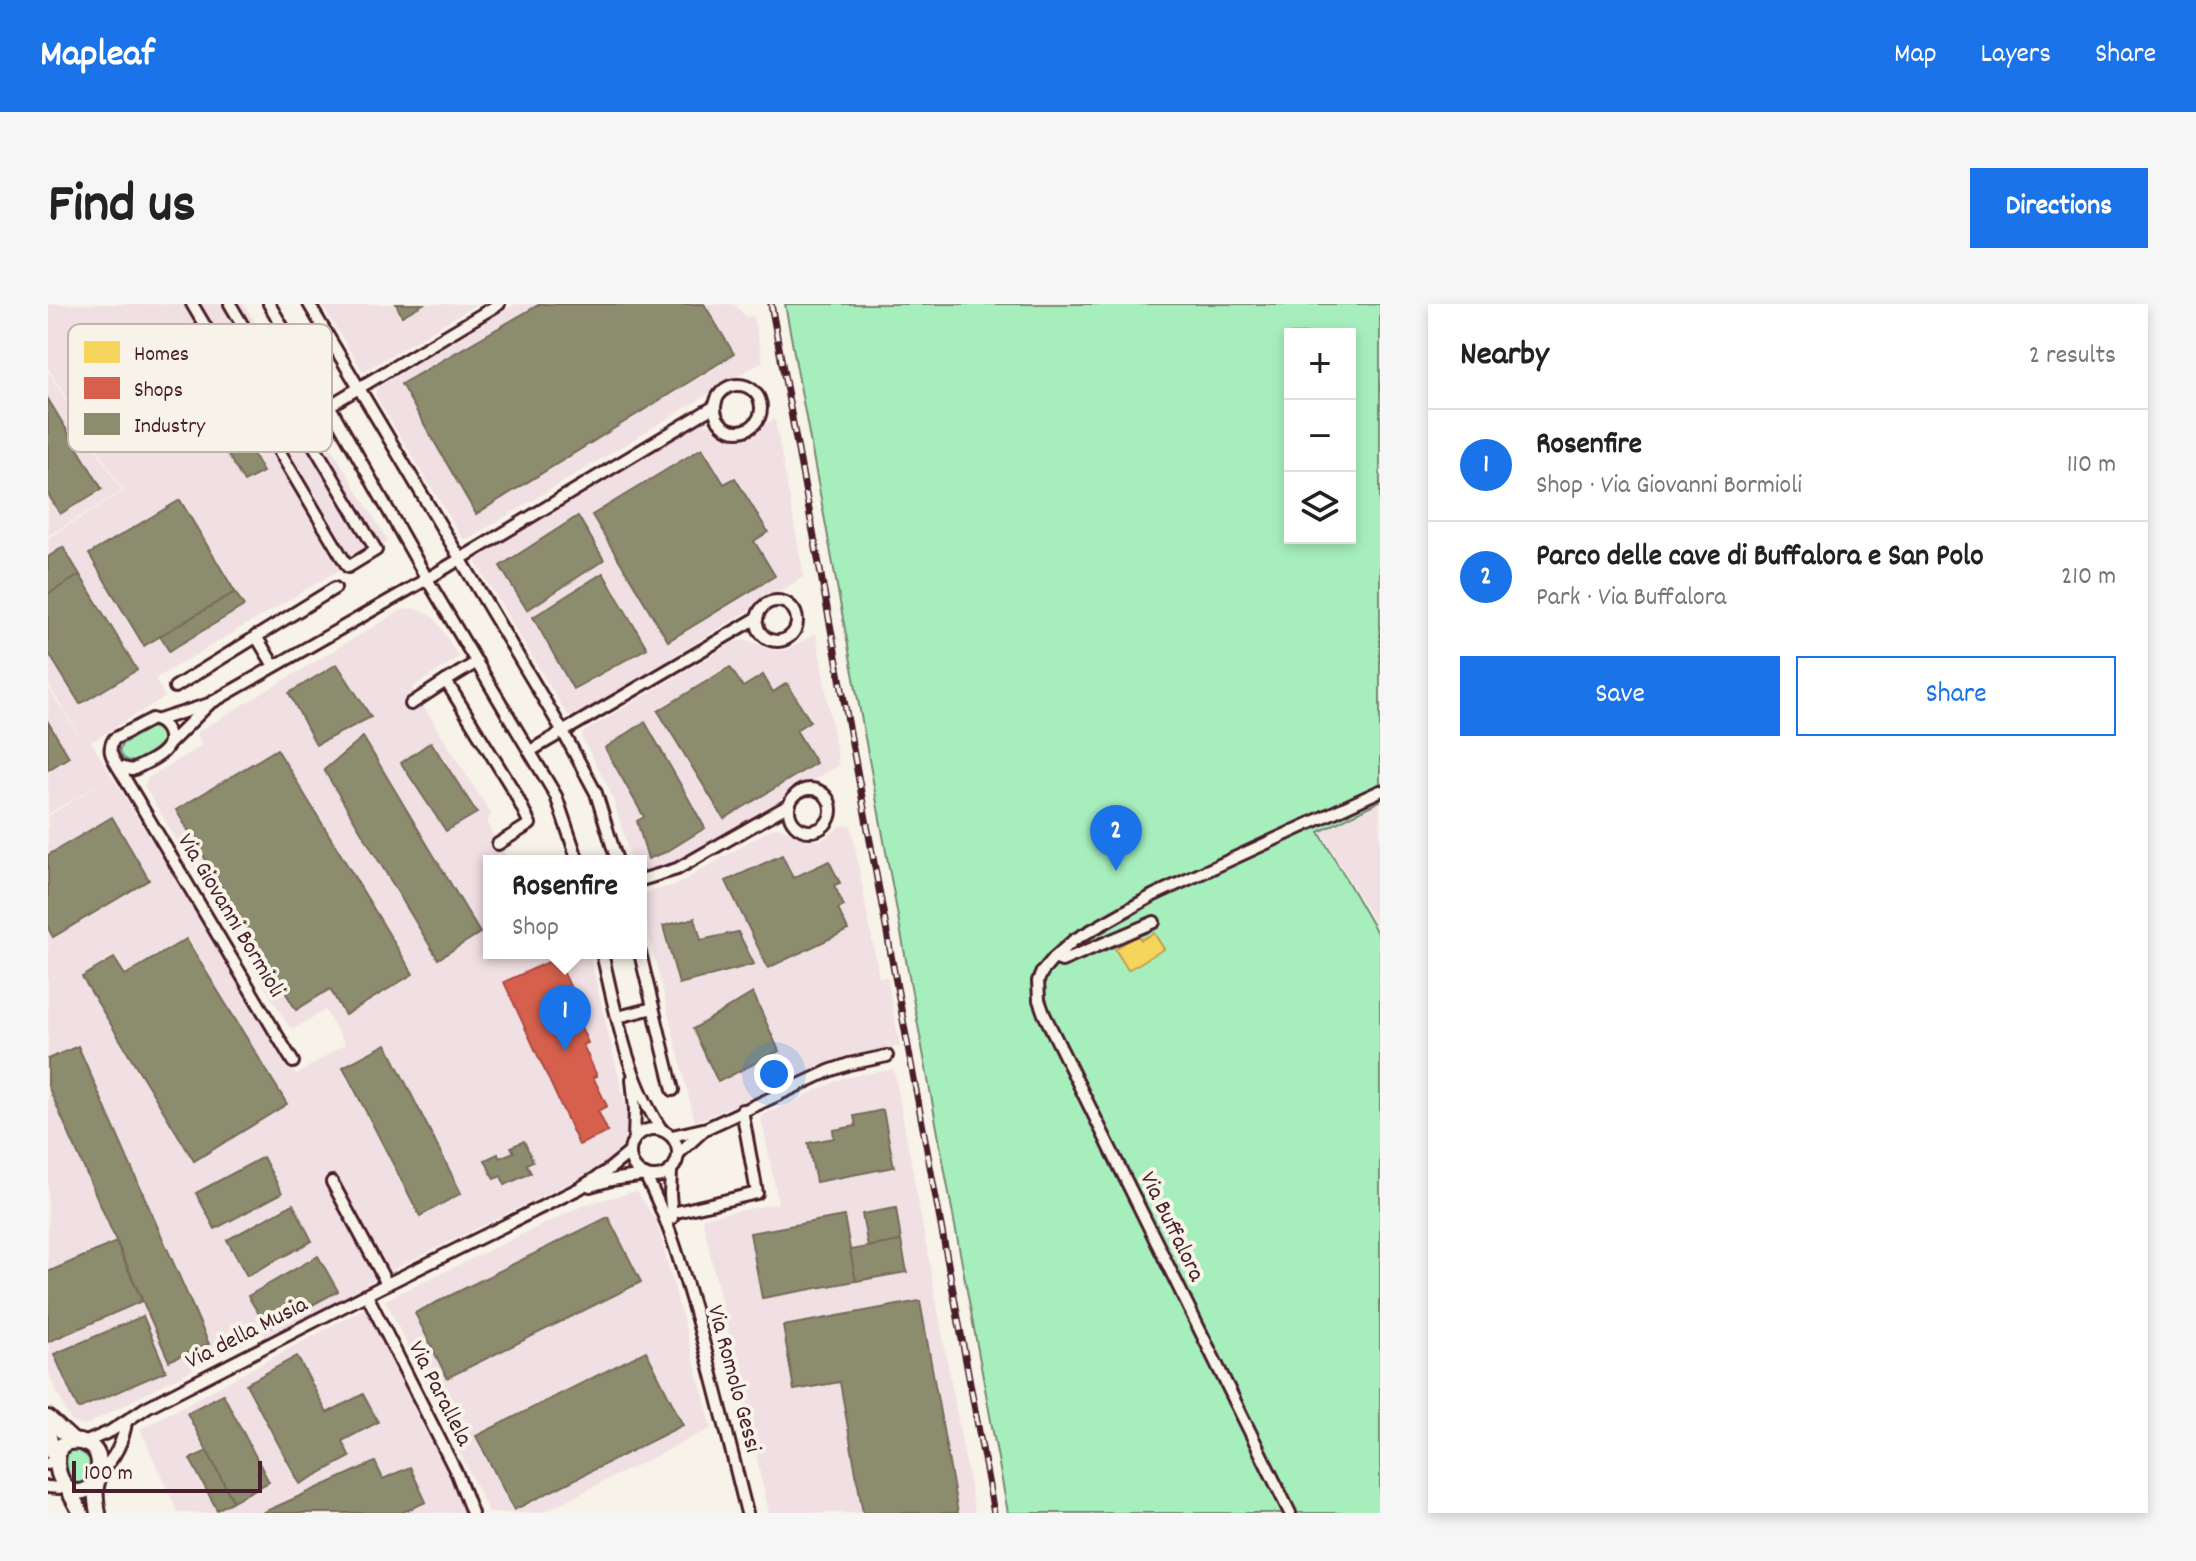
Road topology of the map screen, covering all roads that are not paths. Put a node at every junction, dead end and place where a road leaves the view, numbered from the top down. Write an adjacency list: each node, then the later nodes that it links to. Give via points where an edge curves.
1 (192, 304): 6 (street)
2 (230, 304): 7 (street)
3 (269, 304): 8 (street)
4 (309, 304): 9 (street)
5 (499, 304): 11 (street)
6 (204, 324)
7 (242, 324)
8 (281, 324)
9 (321, 324)
10 (332, 342): 11 (street)
11 (359, 387): 12 (street); 17 (street)
12 (332, 403)
13 (715, 406): 13 (street, via 719,420 737,431 756,423 762,408 756,393 743,385 721,392); 17 (street)
14 (332, 410): 18 (street)
15 (279, 452): 16 (street, via 348,567 376,550)
16 (317, 452)
17 (460, 559): 18 (street); 29 (street)
18 (427, 579): 22 (street); 23 (street)
19 (335, 588): 21 (street)
20 (757, 618): 20 (street, via 766,604 783,602 796,612 797,626 784,641 770,640 759,631); 29 (street)
21 (256, 636): 23 (street); 25 (street)
22 (477, 662): 24 (street); 31 (street)
23 (274, 666): 26 (street)
24 (446, 681): 27 (street); 37 (street, via 530,824)
25 (175, 687)
26 (209, 704): 28 (street); 30 (street)
27 (411, 704)
28 (159, 720): 30 (street); 32 (street, via 146,721 114,739 110,754)
29 (562, 730): 31 (street); 39 (street, via 596,793)
30 (169, 744): 33 (street)
31 (530, 751): 38 (street, via 556,796)
32 (118, 767): 33 (street); 34 (street, Via Giovanni Bormioli)
33 (132, 770): 34 (street)
34 (132, 790): 48 (street, Via Giovanni Bormioli)
35 (1380, 791): 42 (street, Via Buffalora, via 1354,810 1154,895 1074,940)
36 (789, 805): 36 (street, via 796,794 815,789 826,797 830,816 815,830 801,829 791,819); 40 (street, via 677,869)
37 (498, 844)
38 (576, 855)
39 (615, 855)
40 (647, 878)
41 (1154, 922): 42 (street, via 1062,961)
42 (1054, 958): 77 (street, Via Buffalora, via 1038,981 1044,1014)
43 (604, 959): 46 (street)
44 (641, 959): 45 (street)
45 (653, 1008): 46 (street); 50 (street)
46 (618, 1017): 49 (street)
47 (887, 1056): 51 (street, via 829,1071)
48 (293, 1062)
49 (631, 1065): 53 (street, via 647,1109); 55 (street)
50 (673, 1090)
51 (742, 1110): 52 (street); 62 (street, via 757,1193)
52 (707, 1128): 54 (street); 57 (street)
53 (661, 1129): 54 (street); 55 (street, via 646,1130)
54 (672, 1136): 57 (street)
55 (634, 1140): 56 (street)
56 (630, 1152): 59 (street, via 634,1166); 61 (street, Via della Musia)
57 (679, 1153): 58 (street)
58 (671, 1171): 59 (street, Via della Musia); 62 (street, Via Romolo Gessi)
59 (645, 1175): 61 (street, Via della Musia); 63 (street, Via Romolo Gessi)
60 (332, 1182): 64 (street)
61 (580, 1188): 64 (street, Via della Musia)
62 (672, 1213): 63 (street, Via Romolo Gessi)
63 (678, 1255): 76 (street, Via Romolo Gessi)
64 (387, 1284): 65 (street, Via della Musia)
65 (367, 1295): 67 (street, Via della Musia); 75 (street, Via Parallela)
66 (48, 1418): 69 (main road)
67 (126, 1422): 69 (street, Via della Musia, via 99,1438); 71 (street, via 118,1449)
68 (48, 1433): 70 (main road)
69 (79, 1442): 70 (main road, via 62,1445); 71 (main road, via 95,1452)
70 (50, 1460): 72 (main road, via 50,1474)
71 (98, 1477): 72 (main road, via 87,1490); 74 (main road)
72 (59, 1489): 73 (main road)
73 (81, 1513)
74 (98, 1513)
75 (472, 1513)
76 (747, 1513)
77 (1290, 1513)

